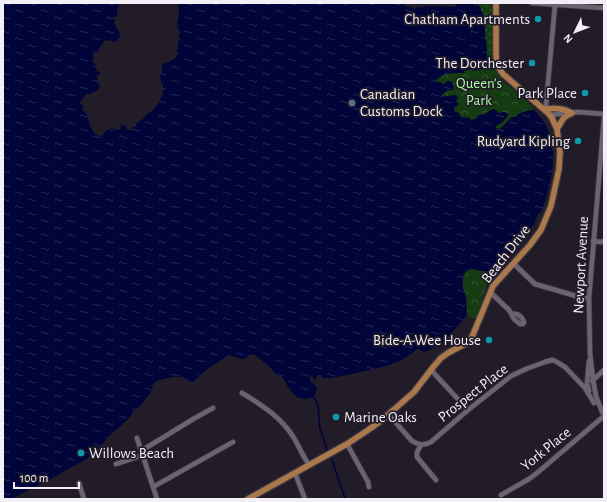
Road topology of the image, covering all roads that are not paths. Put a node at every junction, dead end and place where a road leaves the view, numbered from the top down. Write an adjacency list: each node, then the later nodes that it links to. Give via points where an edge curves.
1 (496, 3): 5 (main road, Beach Drive, via 498,65 503,74)
2 (532, 3): 3 (street)
3 (555, 5): 4 (street); 5 (street)
4 (604, 8)
5 (544, 110): 6 (main road, via 565,109); 8 (main road, Beach Drive)
6 (572, 113): 7 (street); 8 (street); 10 (main road, via 562,118)
7 (604, 114)
8 (550, 115): 10 (main road, Beach Drive)
9 (604, 118): 11 (street, Newport Avenue)
10 (557, 129): 13 (main road, Beach Drive, via 560,160 551,206 538,234)
11 (593, 241): 12 (street); 15 (street, Newport Avenue)
12 (604, 241)
13 (514, 264): 14 (main road, Beach Drive); 15 (street, via 535,284)
14 (490, 292): 16 (street); 18 (main road, Beach Drive, via 472,337 466,344 446,354)
15 (588, 298): 17 (street, Newport Avenue)
16 (512, 314)
17 (590, 353): 20 (street, Newport Avenue); 21 (street)
18 (431, 370): 24 (street); 26 (main road, Beach Drive, via 414,392)
19 (604, 370): 20 (street)
20 (593, 380): 21 (street); 25 (street, Newport Avenue)
21 (586, 387): 24 (street, Prospect Place, via 565,367 552,360 511,376); 25 (street, Prospect Place)
22 (242, 393): 33 (street, via 283,423)
23 (214, 408): 31 (street)
24 (468, 410): 30 (street, Prospect Place, via 431,442)
25 (603, 414): 39 (street, York Place, via 529,479)
26 (389, 415): 29 (main road, Beach Drive); 30 (street, via 412,441)
27 (137, 438): 31 (street)
28 (233, 442): 37 (street)
29 (347, 444): 33 (main road, Beach Drive); 38 (street)
30 (421, 445): 35 (street, via 417,457)
31 (142, 453): 32 (street); 37 (street)
32 (116, 464)
33 (309, 465): 34 (main road, Beach Drive)
34 (295, 473): 42 (main road, Beach Drive); 43 (street)
35 (436, 480)
36 (79, 483): 40 (street)
37 (153, 487): 41 (street)
38 (369, 487)
39 (501, 495)
40 (84, 499)
41 (157, 499)
42 (248, 499)
43 (305, 499)

